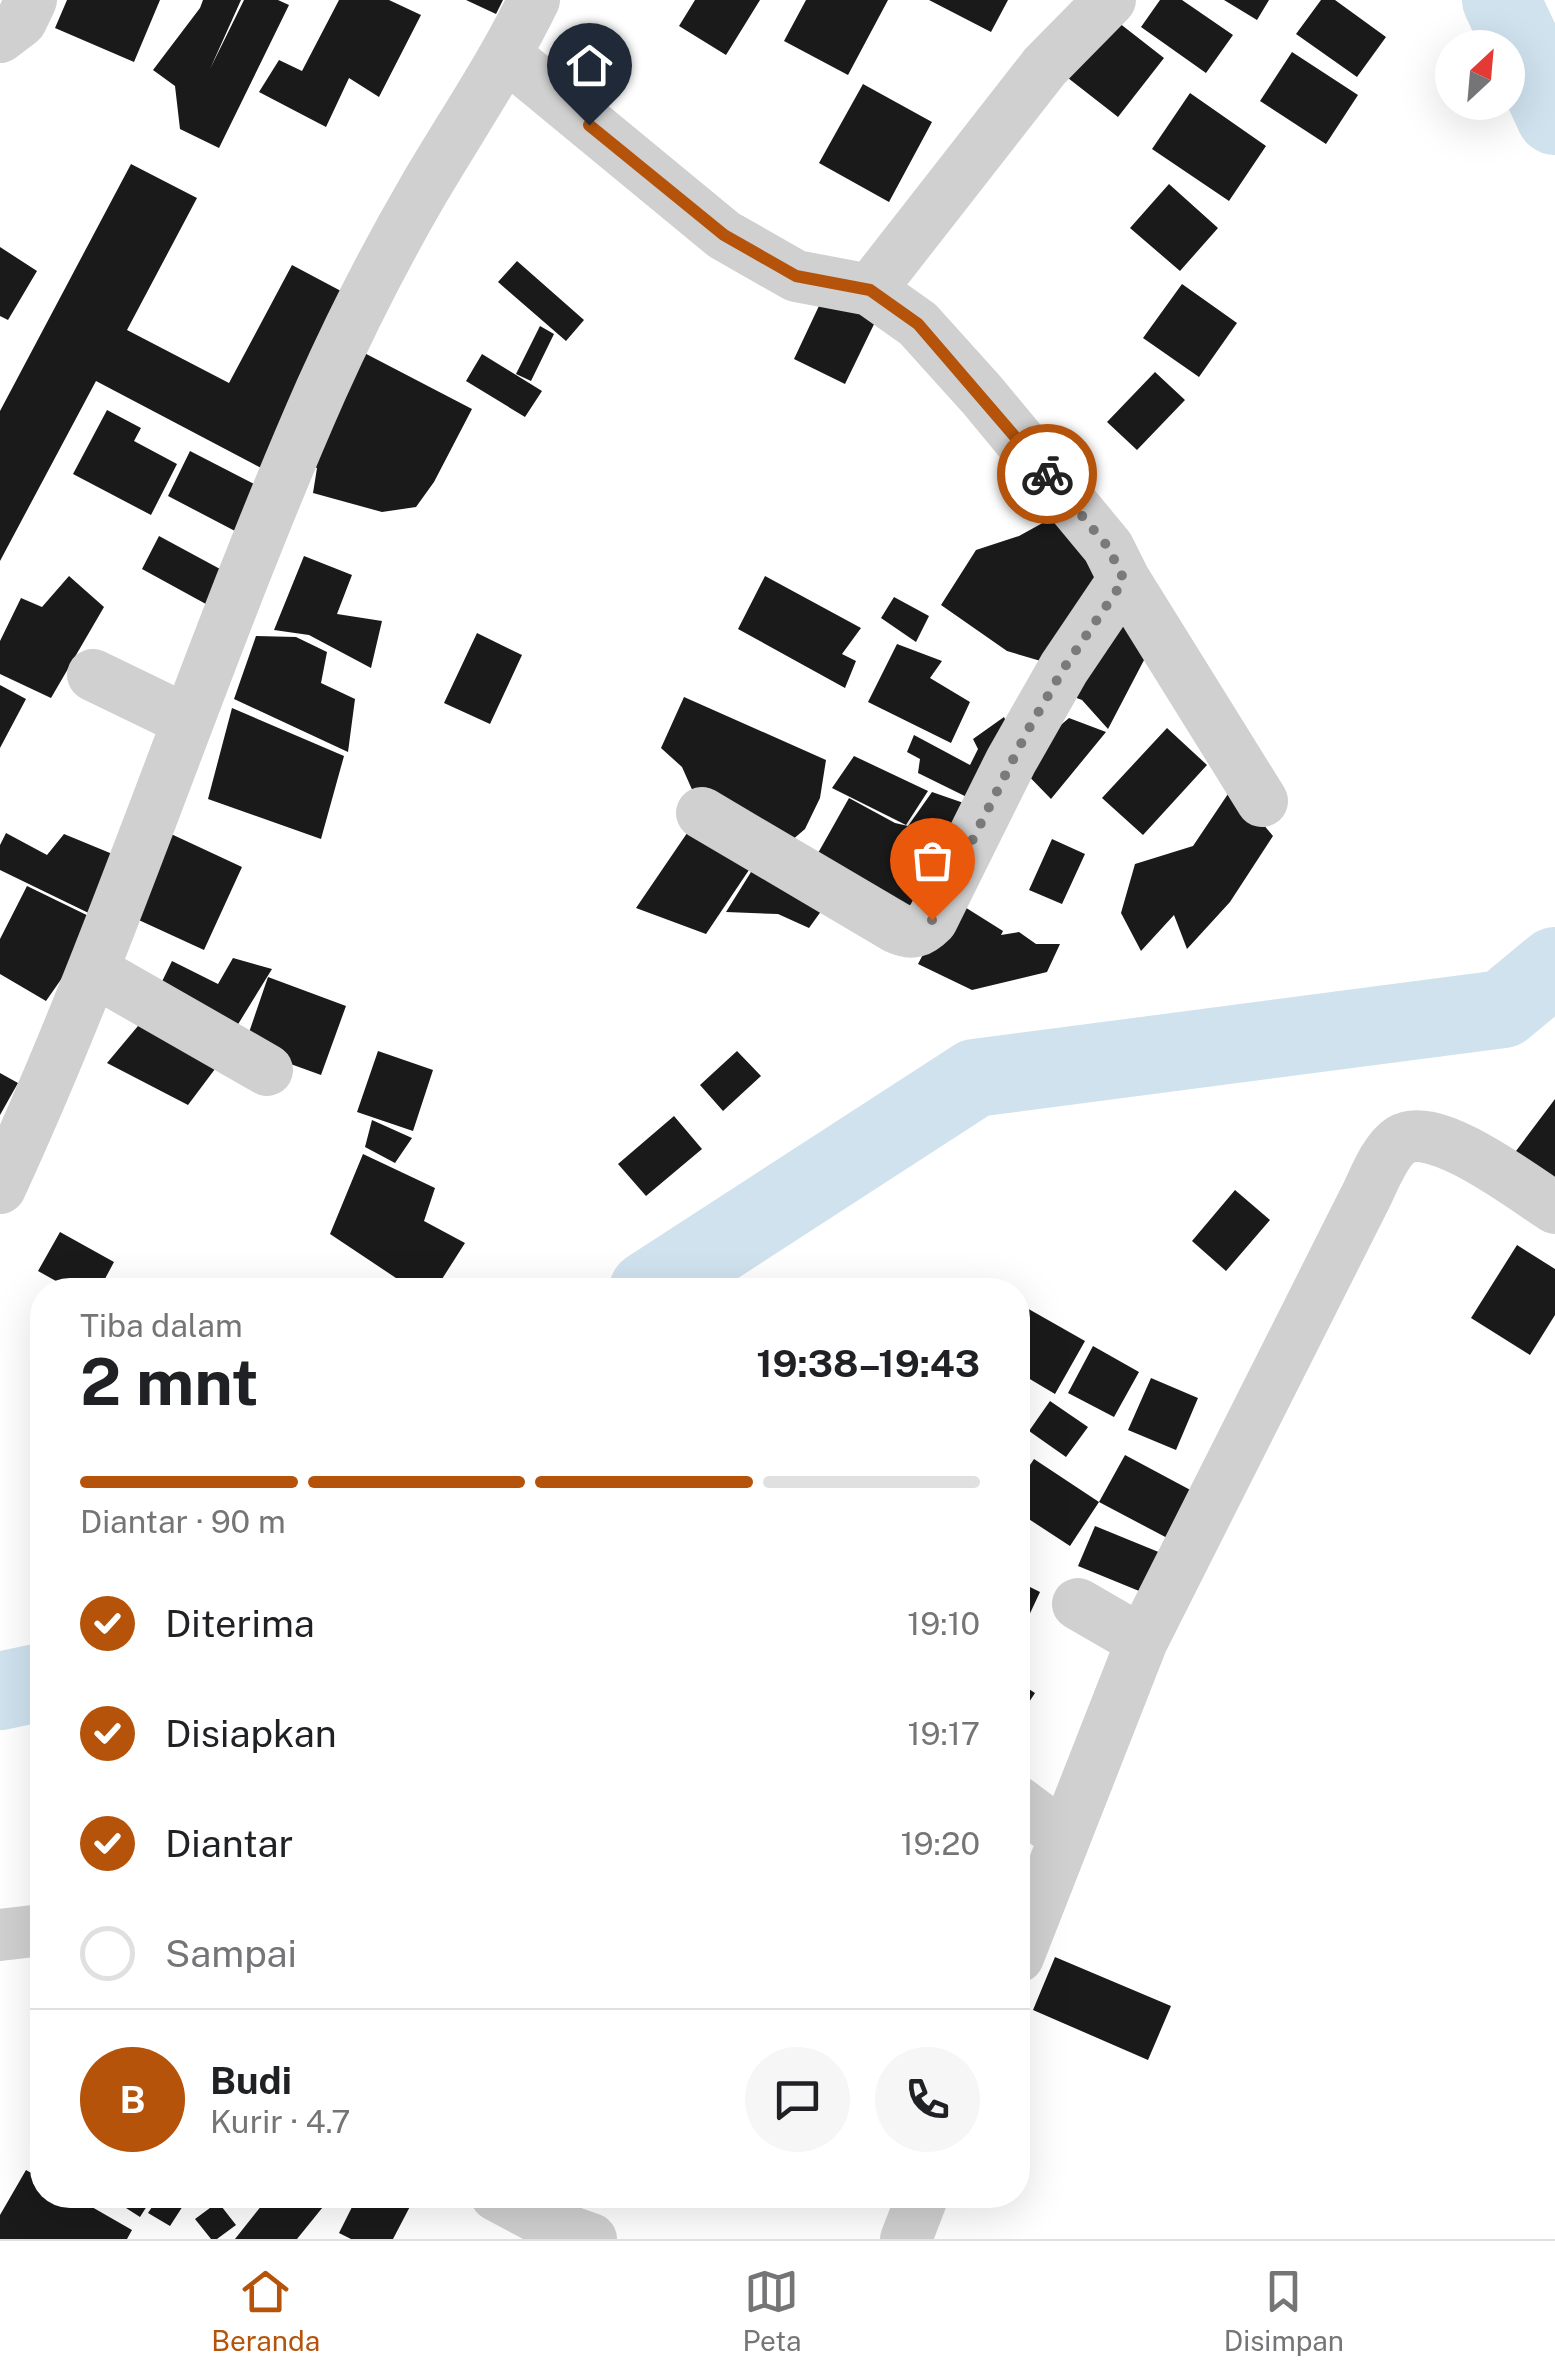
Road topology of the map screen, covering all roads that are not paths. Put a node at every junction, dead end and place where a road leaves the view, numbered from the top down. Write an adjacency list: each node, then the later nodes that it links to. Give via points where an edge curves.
1 (31, 0): 4 (street, via 21,21)
2 (534, 0): 5 (street)
3 (1110, 0): 6 (street, via 1045,66)
4 (0, 38)
5 (506, 56): 6 (street, via 724,235 796,276); 9 (street, via 372,282 320,392)
6 (870, 290): 7 (street, via 918,324 982,395 1108,547)
7 (1124, 580): 10 (street); 11 (street, via 1064,668 922,930 897,928)
8 (93, 675): 9 (street)
9 (188, 722): 12 (street)
10 (1262, 801)
11 (702, 813)
12 (94, 971): 13 (street); 14 (street)
13 (267, 1070)
14 (0, 1188)
15 (1555, 1208): 17 (street, via 1446,1141 1420,1135 1397,1144)
16 (1078, 1604): 17 (street)
17 (1142, 1641): 19 (street)
18 (1030, 1811): 19 (street)
19 (1065, 1838): 20 (street)
20 (1030, 1927)
21 (30, 1931): 22 (street)
22 (0, 1935)
23 (520, 2208): 25 (street)
24 (918, 2208): 26 (street)
25 (592, 2239)
26 (906, 2239)

